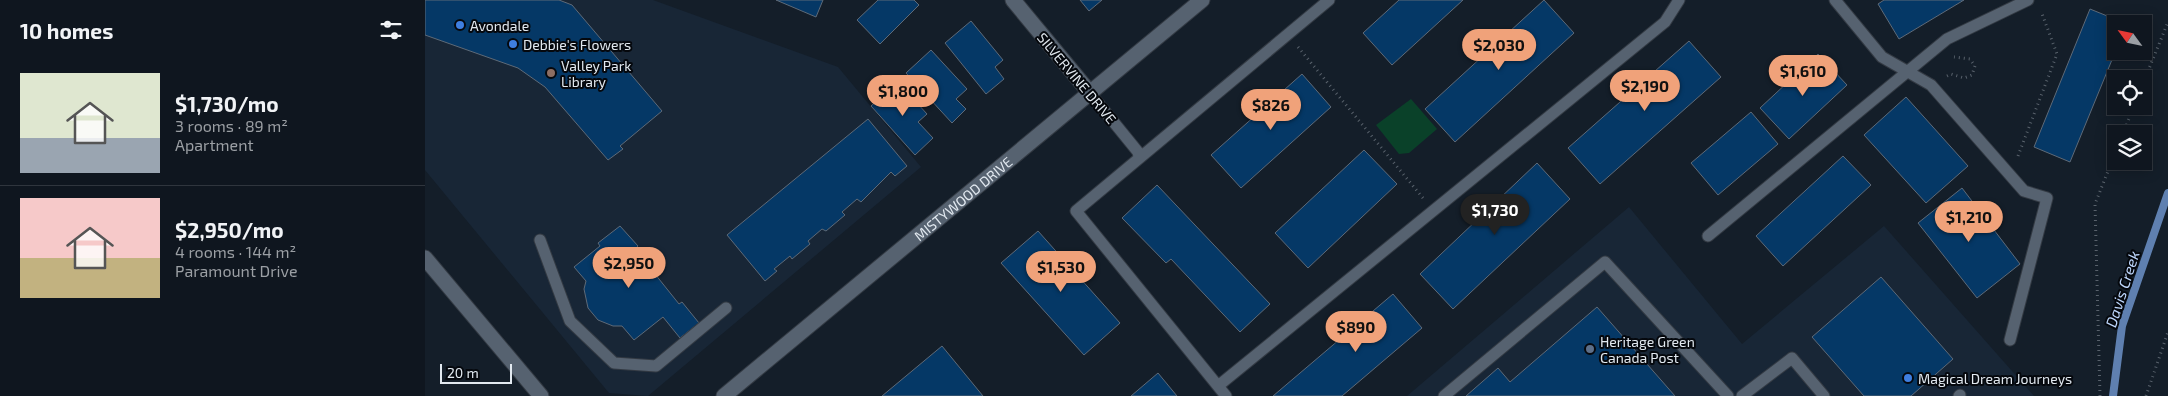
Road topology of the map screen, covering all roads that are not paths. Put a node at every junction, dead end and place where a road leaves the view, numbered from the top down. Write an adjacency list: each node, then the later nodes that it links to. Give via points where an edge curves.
1 (1013, 0): 8 (street, SILVERVINE DRIVE)
2 (1202, 0): 8 (street, MISTYWOOD DRIVE)
3 (1329, 0): 9 (lane)
4 (1679, 0): 15 (lane, via 1665,22)
5 (1835, 0): 7 (lane, via 1882,57)
6 (2028, 0): 7 (lane, via 1947,39)
7 (1907, 71): 10 (lane); 14 (lane, via 1931,85 2024,192 2047,198)
8 (1089, 93): 9 (lane, SILVERVINE DRIVE); 17 (street, MISTYWOOD DRIVE)
9 (1139, 157): 15 (lane, via 1076,212)
10 (1708, 236)
11 (540, 240): 13 (lane, via 571,321 614,364 656,366)
12 (425, 258): 16 (street)
13 (726, 308)
14 (2010, 340)
15 (1218, 386): 18 (lane)
16 (541, 396)
17 (724, 396)
18 (1226, 396)
19 (1444, 396): 20 (lane, via 1605,262)
20 (1727, 396)
21 (1742, 396): 22 (lane, via 1792,358)
22 (1824, 396)

